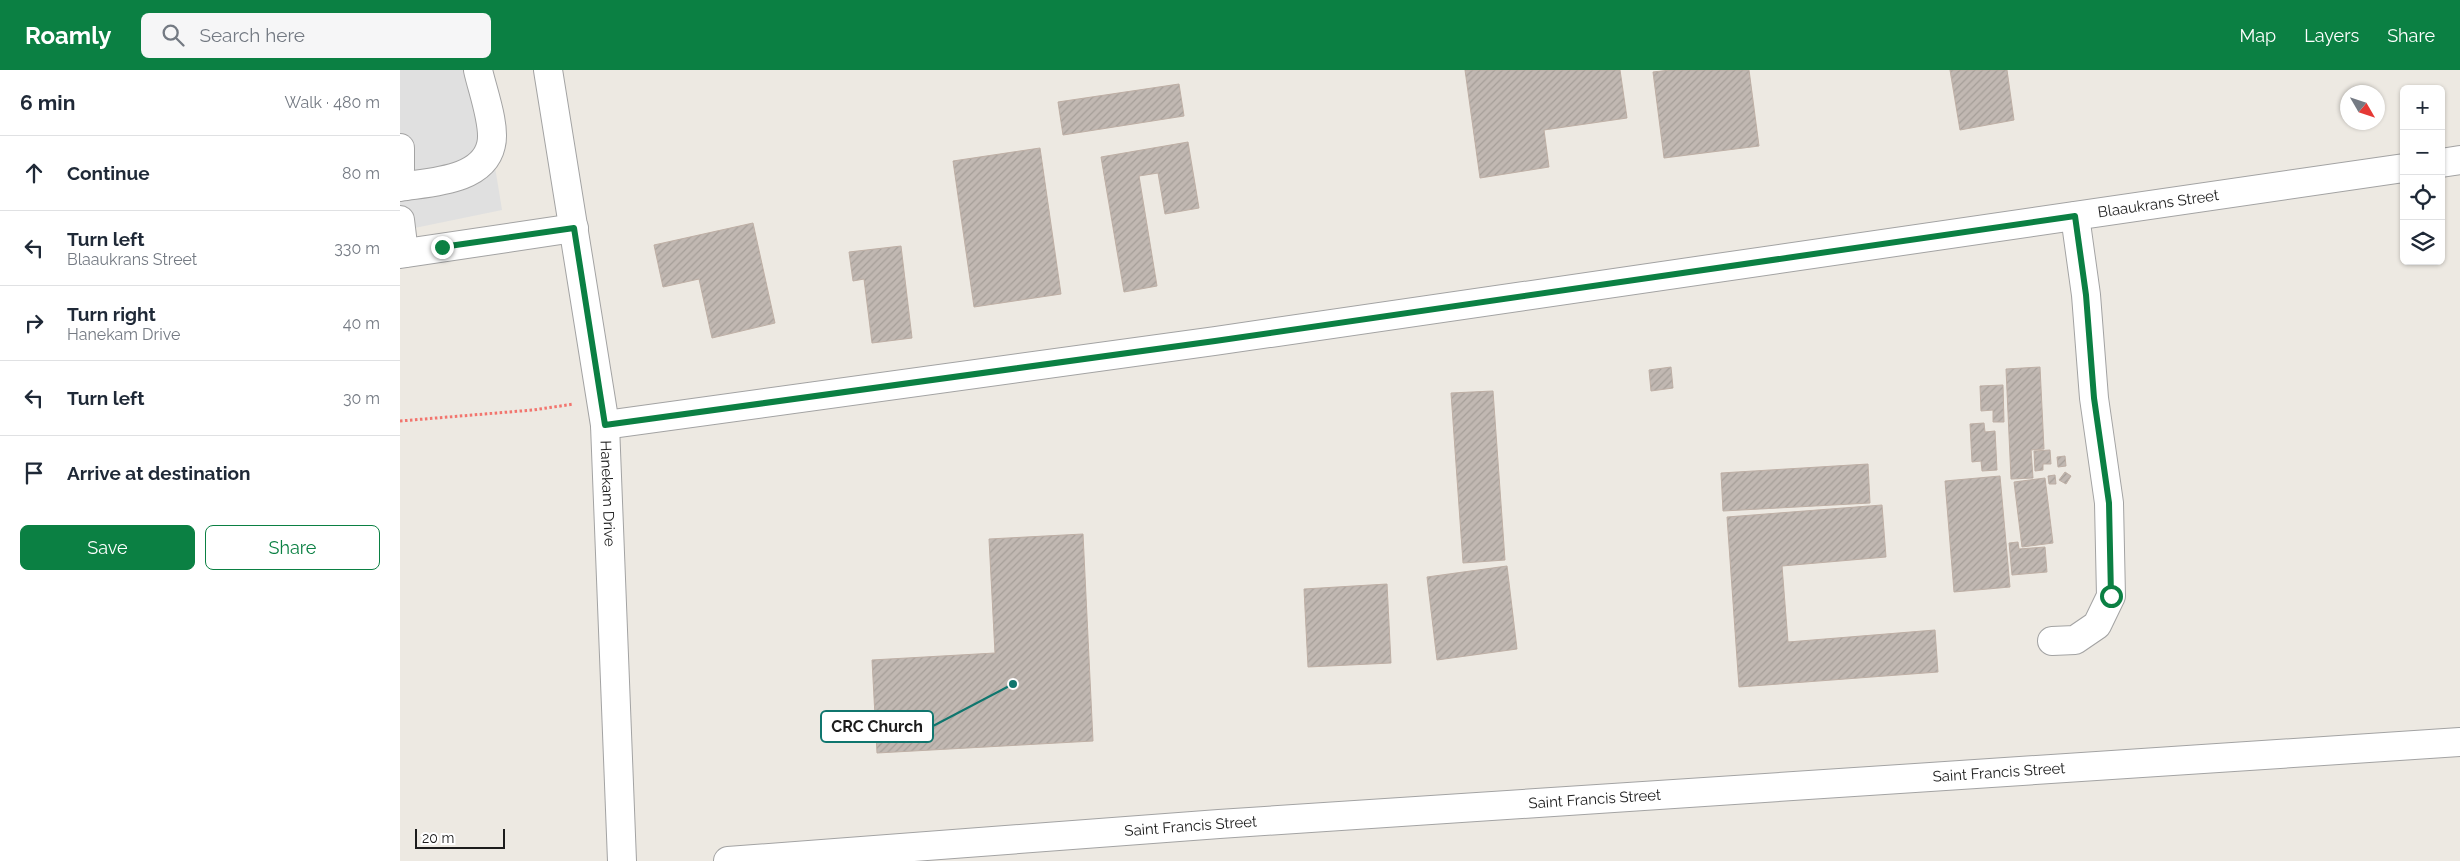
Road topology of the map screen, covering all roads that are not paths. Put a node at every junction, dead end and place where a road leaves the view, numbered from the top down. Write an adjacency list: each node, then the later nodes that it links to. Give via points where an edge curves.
1 (478, 70): 8 (street, via 491,126 492,144 485,159 473,171)
2 (548, 70): 11 (street, Hanekam Drive)
3 (400, 148): 7 (street)
4 (2460, 160): 5 (street)
5 (2445, 162)
6 (2400, 169): 9 (street, Blaaukrans Street)
7 (400, 170)
8 (400, 187)
9 (2075, 216): 13 (street, Blaaukrans Street, via 1215,341); 14 (street, via 2086,295 2094,398 2109,503 2111,596 2097,625 2075,640)
10 (400, 220): 12 (street)
11 (574, 228): 12 (street); 13 (street, Hanekam Drive)
12 (402, 254)
13 (603, 413): 16 (street, Hanekam Drive)
14 (2052, 641)
15 (2460, 742): 17 (street, Saint Francis Street, via 1239,822)
16 (622, 861)
17 (728, 861)

